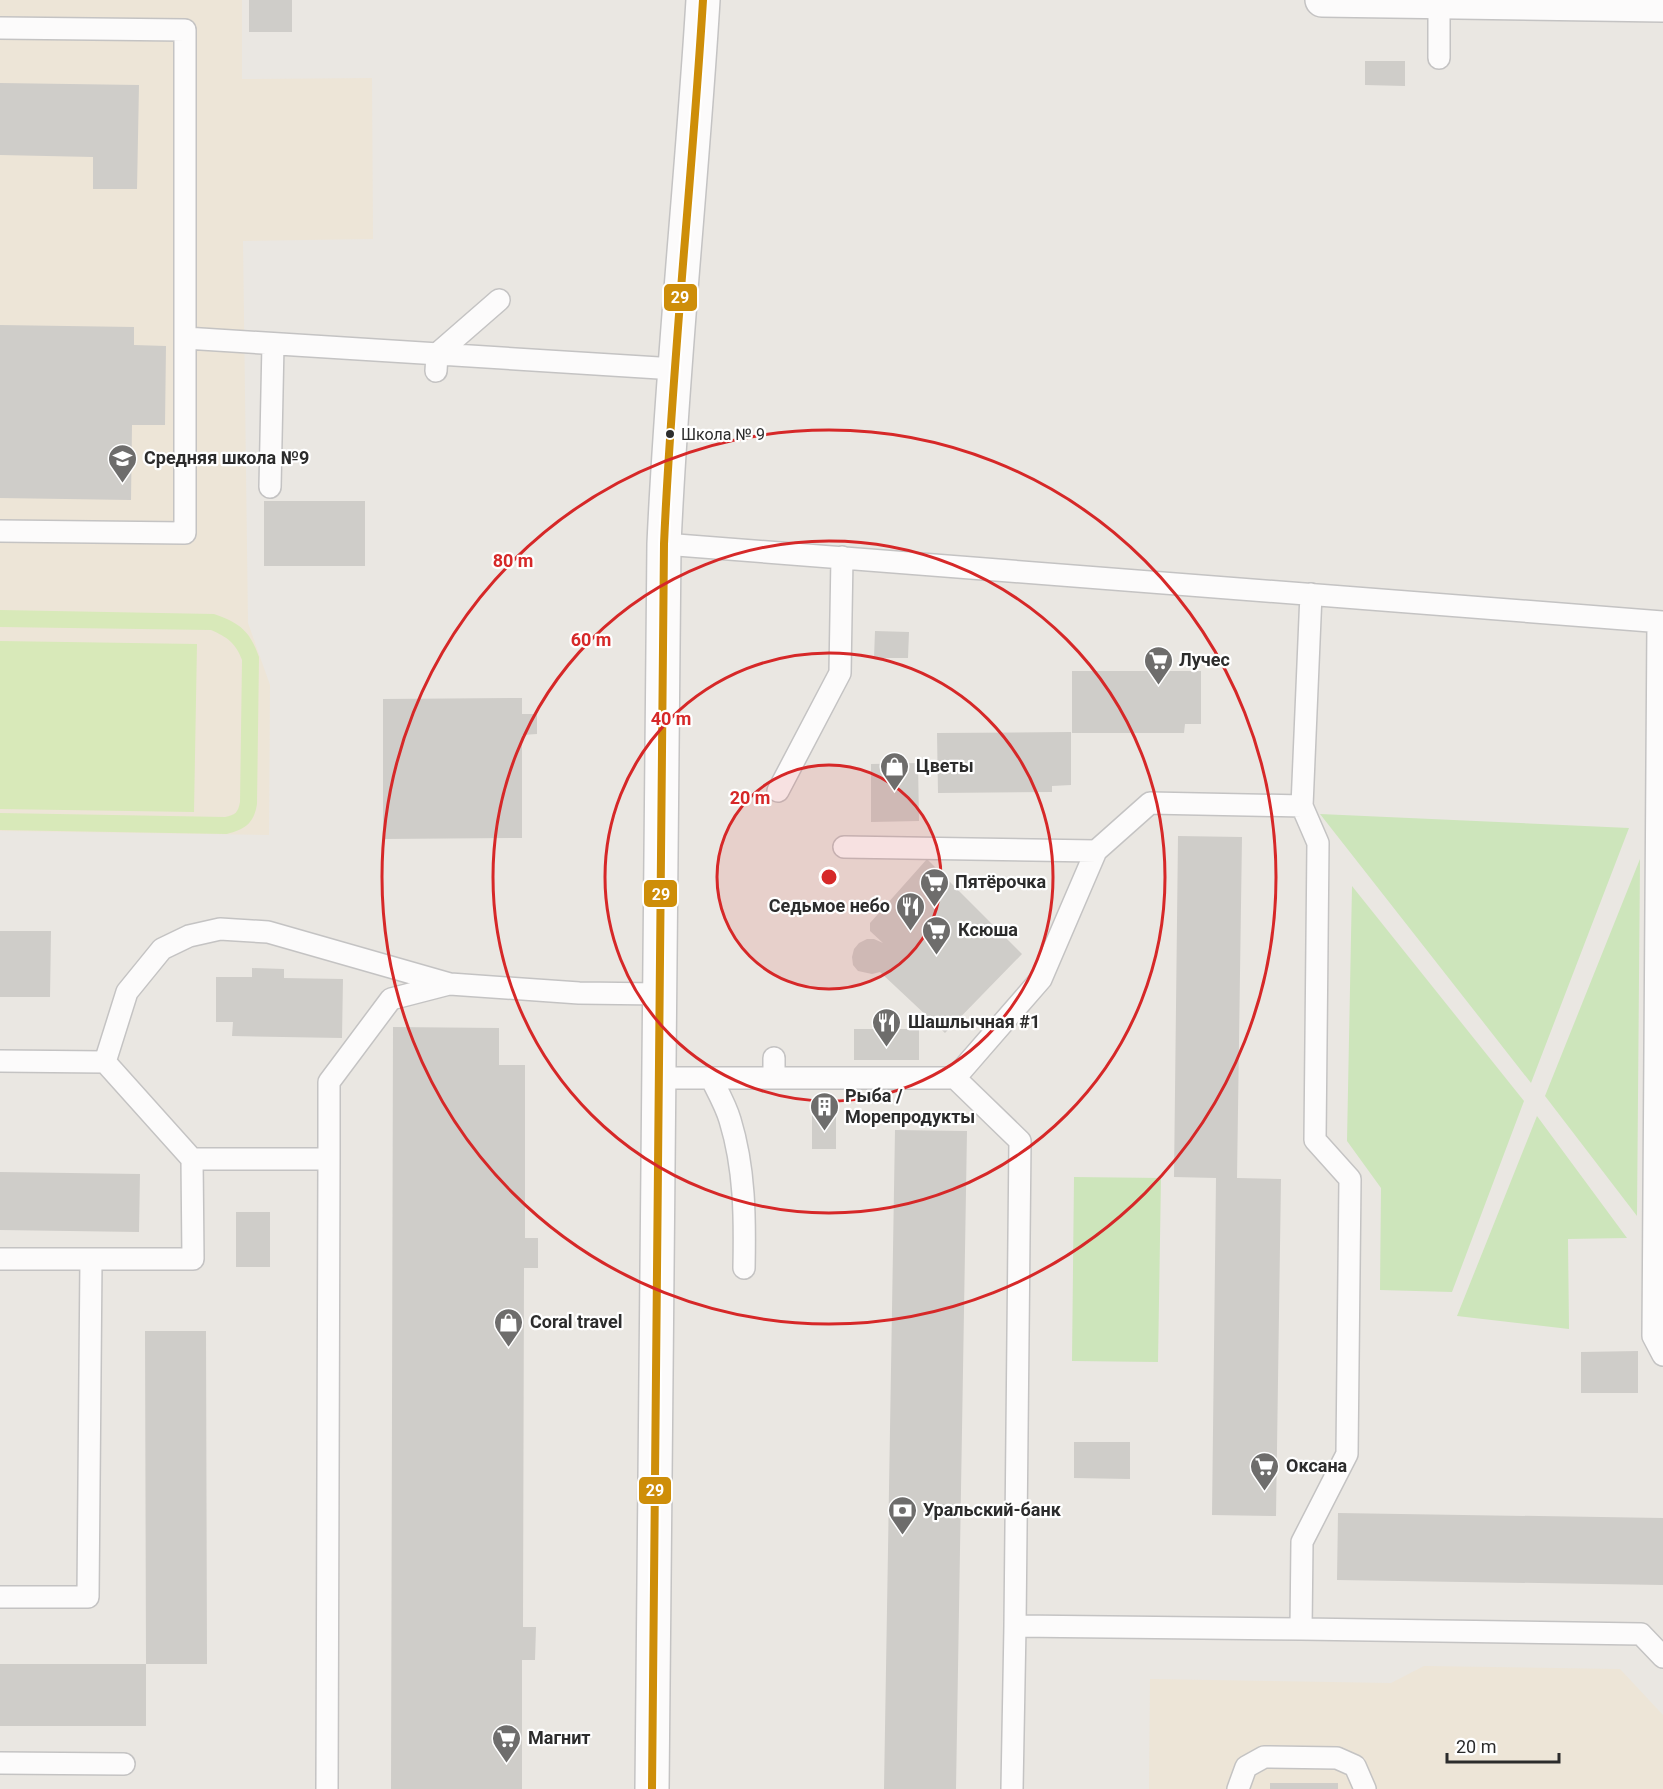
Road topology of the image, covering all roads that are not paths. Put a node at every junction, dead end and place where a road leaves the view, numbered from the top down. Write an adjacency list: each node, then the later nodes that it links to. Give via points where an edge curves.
1 (703, 0): 11 (main road)
2 (1322, 0): 3 (main road)
3 (1439, 2): 4 (main road); 6 (lane)
4 (1663, 5)
5 (0, 28): 8 (lane, via 185,30)
6 (1439, 58)
7 (499, 300): 10 (lane)
8 (185, 338): 9 (lane); 13 (lane, via 185,532)
9 (273, 344): 10 (lane); 12 (lane)
10 (436, 362): 11 (lane)
11 (675, 369): 14 (main road)
12 (270, 487)
13 (0, 531)
14 (664, 544): 15 (lane); 23 (main road)
15 (842, 557): 16 (lane); 18 (lane, via 840,673)
16 (1311, 594): 17 (lane); 19 (lane)
17 (1661, 622): 34 (lane, via 1653,1336)
18 (778, 790)
19 (1302, 806): 21 (lane, via 1150,803); 37 (lane, via 1318,843 1315,1140 1350,1179 1347,1454 1302,1542)
20 (844, 847): 21 (lane)
21 (1096, 851): 28 (lane, via 1041,979)
22 (450, 984): 23 (lane); 25 (lane, via 268,932 220,929 189,936 162,949 127,992); 30 (lane, via 391,999 329,1082)
23 (660, 994): 26 (main road)
24 (0, 1061): 25 (lane)
25 (105, 1062): 29 (lane)
26 (659, 1078): 27 (lane); 42 (main road)
27 (711, 1078): 28 (lane, via 774,1068); 33 (lane, via 730,1118 740,1159 745,1210)
28 (955, 1078): 36 (lane, via 1020,1141)
29 (192, 1159): 30 (lane); 32 (lane, via 193,1259)
30 (329, 1159): 41 (lane)
31 (0, 1259): 32 (lane)
32 (91, 1259): 35 (lane, via 88,1598)
33 (744, 1268)
34 (1663, 1355)
35 (0, 1597)
36 (1015, 1626): 37 (lane); 43 (lane)
37 (1301, 1629): 38 (lane, via 1641,1634)
38 (1663, 1657)
39 (0, 1763): 40 (lane)
40 (124, 1764)
41 (327, 1789)
42 (652, 1789)
43 (1012, 1789)
44 (1238, 1789): 45 (lane, via 1246,1767 1264,1757 1337,1758 1356,1766)
45 (1365, 1789)

